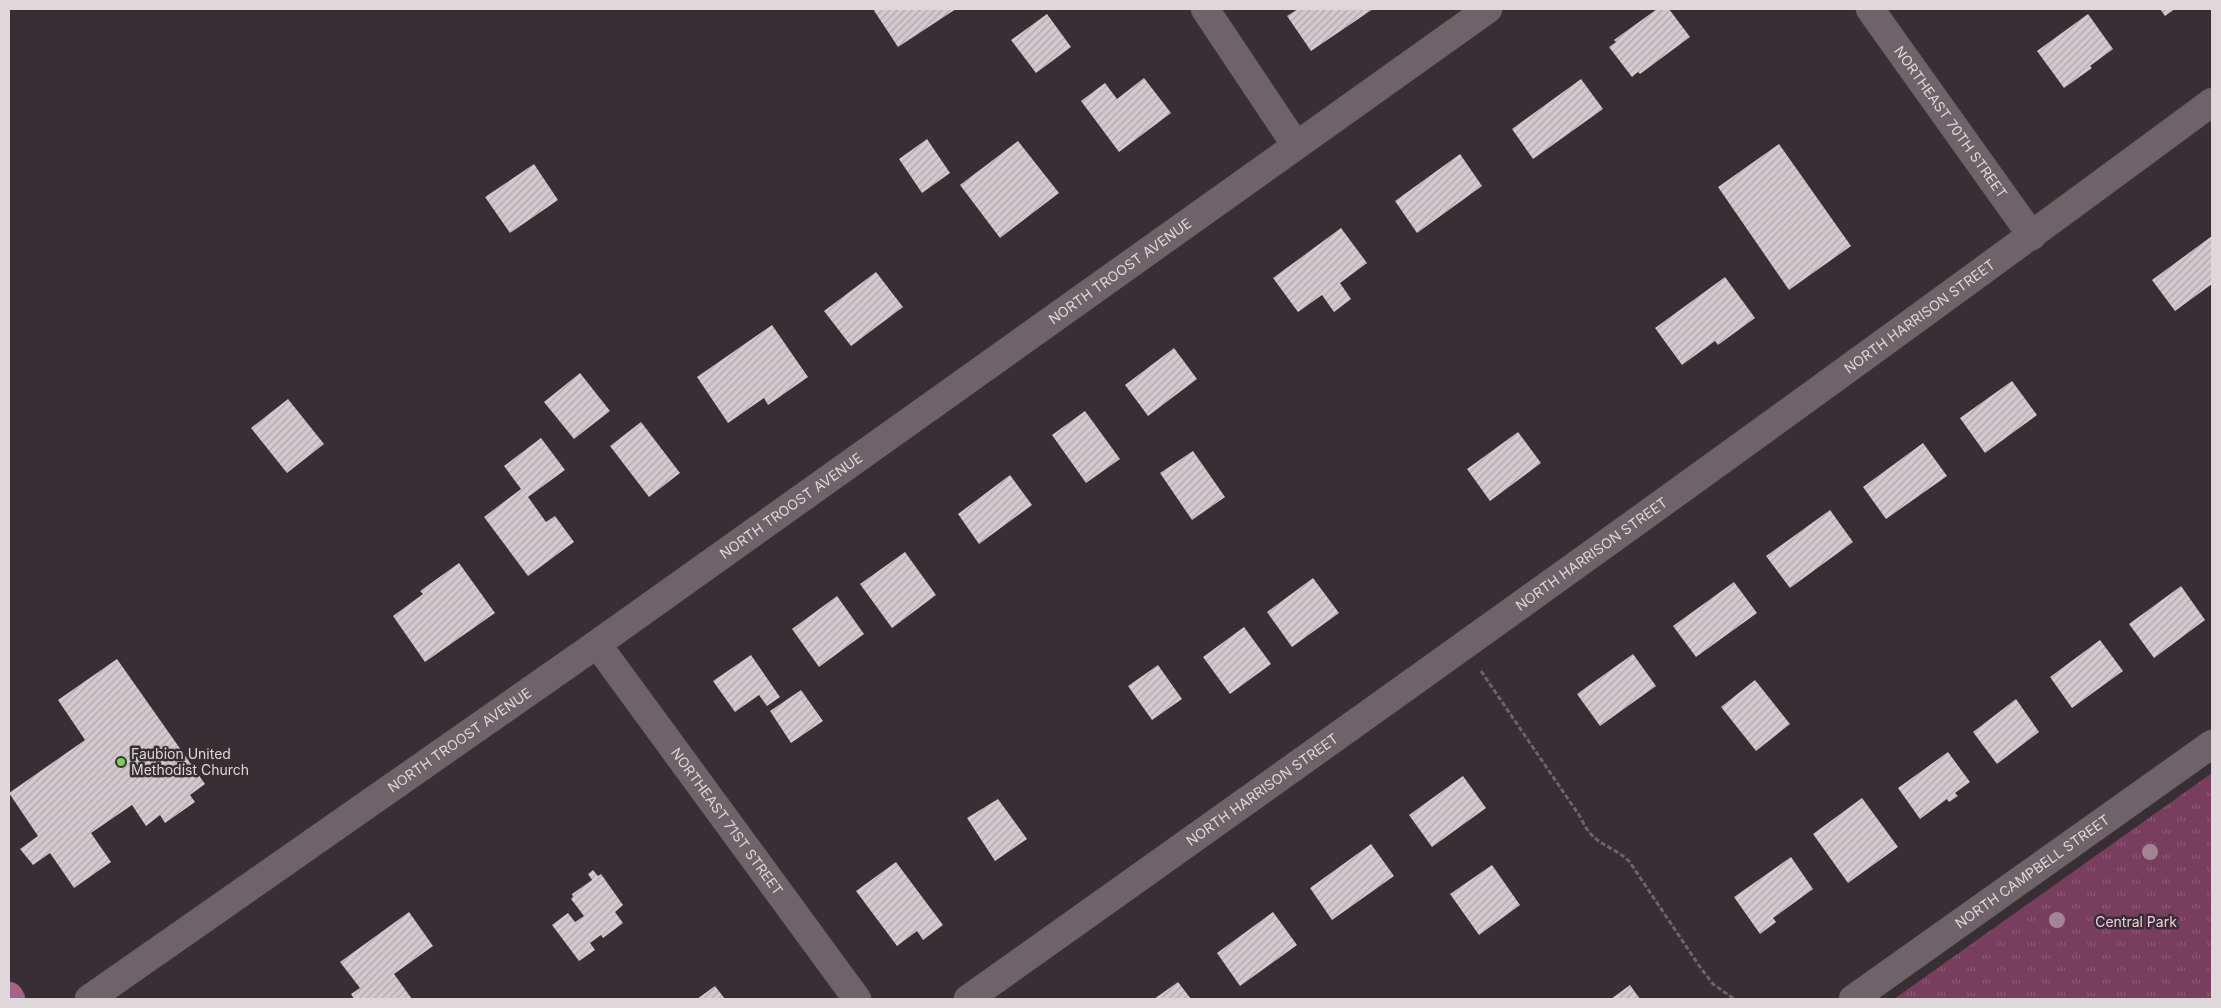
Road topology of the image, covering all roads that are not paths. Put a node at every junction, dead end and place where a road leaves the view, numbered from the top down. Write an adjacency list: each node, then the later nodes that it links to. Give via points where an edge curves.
1 (1205, 9): 5 (street)
2 (1488, 9): 5 (street, NORTH TROOST AVENUE)
3 (1870, 9): 6 (street, NORTHEAST 70TH STREET)
4 (2212, 102): 6 (street, NORTH HARRISON STREET)
5 (1295, 144): 7 (street, NORTH TROOST AVENUE)
6 (2032, 236): 13 (street, NORTH HARRISON STREET)
7 (597, 644): 11 (street, NORTH TROOST AVENUE); 12 (street, NORTHEAST 71ST STREET)
8 (2212, 744): 14 (street, NORTH CAMPBELL STREET)
9 (9, 996): 10 (main road)
10 (11, 999)
11 (89, 999)
12 (857, 999)
13 (968, 999)
14 (1853, 999)

